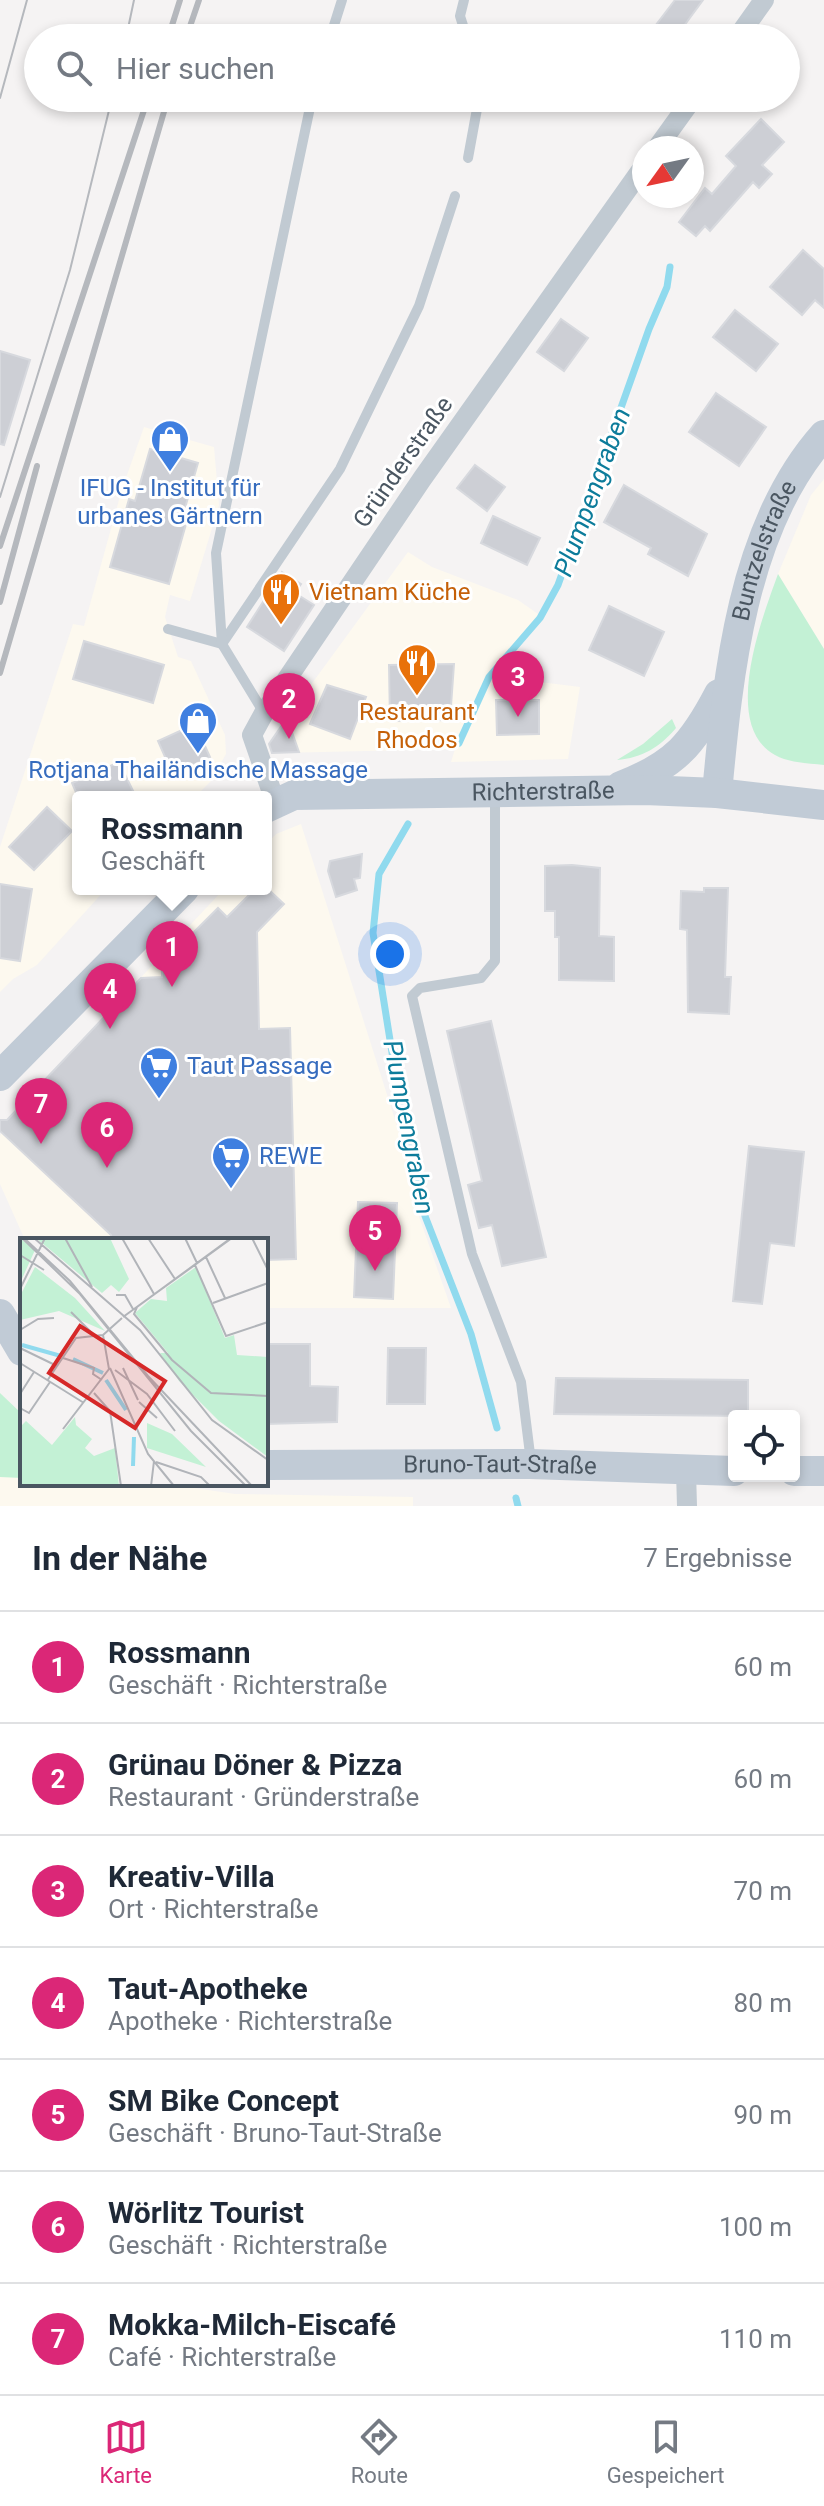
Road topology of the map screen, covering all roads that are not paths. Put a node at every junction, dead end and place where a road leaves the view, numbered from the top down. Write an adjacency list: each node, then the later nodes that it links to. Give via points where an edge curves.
1 (342, 0): 4 (lane)
2 (464, 0): 5 (lane)
3 (764, 0): 6 (street)
4 (334, 24)
5 (463, 24)
6 (747, 24)
7 (309, 112): 16 (lane, via 216,553)
8 (476, 112): 11 (lane)
9 (683, 112): 10 (street)
10 (666, 136)
11 (468, 158)
12 (632, 183): 18 (street, Gründerstraße)
13 (455, 196): 16 (lane, via 419,306 340,469)
14 (824, 435): 17 (street, Buntzelstraße, via 788,482 743,601)
15 (168, 629): 16 (lane)
16 (222, 644): 18 (lane)
17 (727, 678): 19 (street, Buntzelstraße, via 698,736 653,774); 22 (street, Buntzelstraße)
18 (264, 713): 20 (street, Gründerstraße, via 252,735)
19 (612, 790): 21 (street, Richterstraße); 22 (street, Richterstraße)
20 (267, 791)
21 (495, 791): 23 (street, Richterstraße, via 294,795); 29 (lane, via 495,961 481,978 420,988 412,996 472,1254 521,1382)
22 (717, 793): 24 (street, Richterstraße)
23 (272, 805)
24 (824, 805)
25 (178, 895): 26 (street)
26 (0, 1076)
27 (0, 1314): 28 (street)
28 (20, 1348)
29 (531, 1464): 30 (street, Bruno-Taut-Straße); 31 (street, Bruno-Taut-Straße)
30 (268, 1465)
31 (686, 1471): 32 (street, Bruno-Taut-Straße); 35 (street)
32 (728, 1471)
33 (800, 1471): 34 (street)
34 (824, 1471)
35 (687, 1506)

